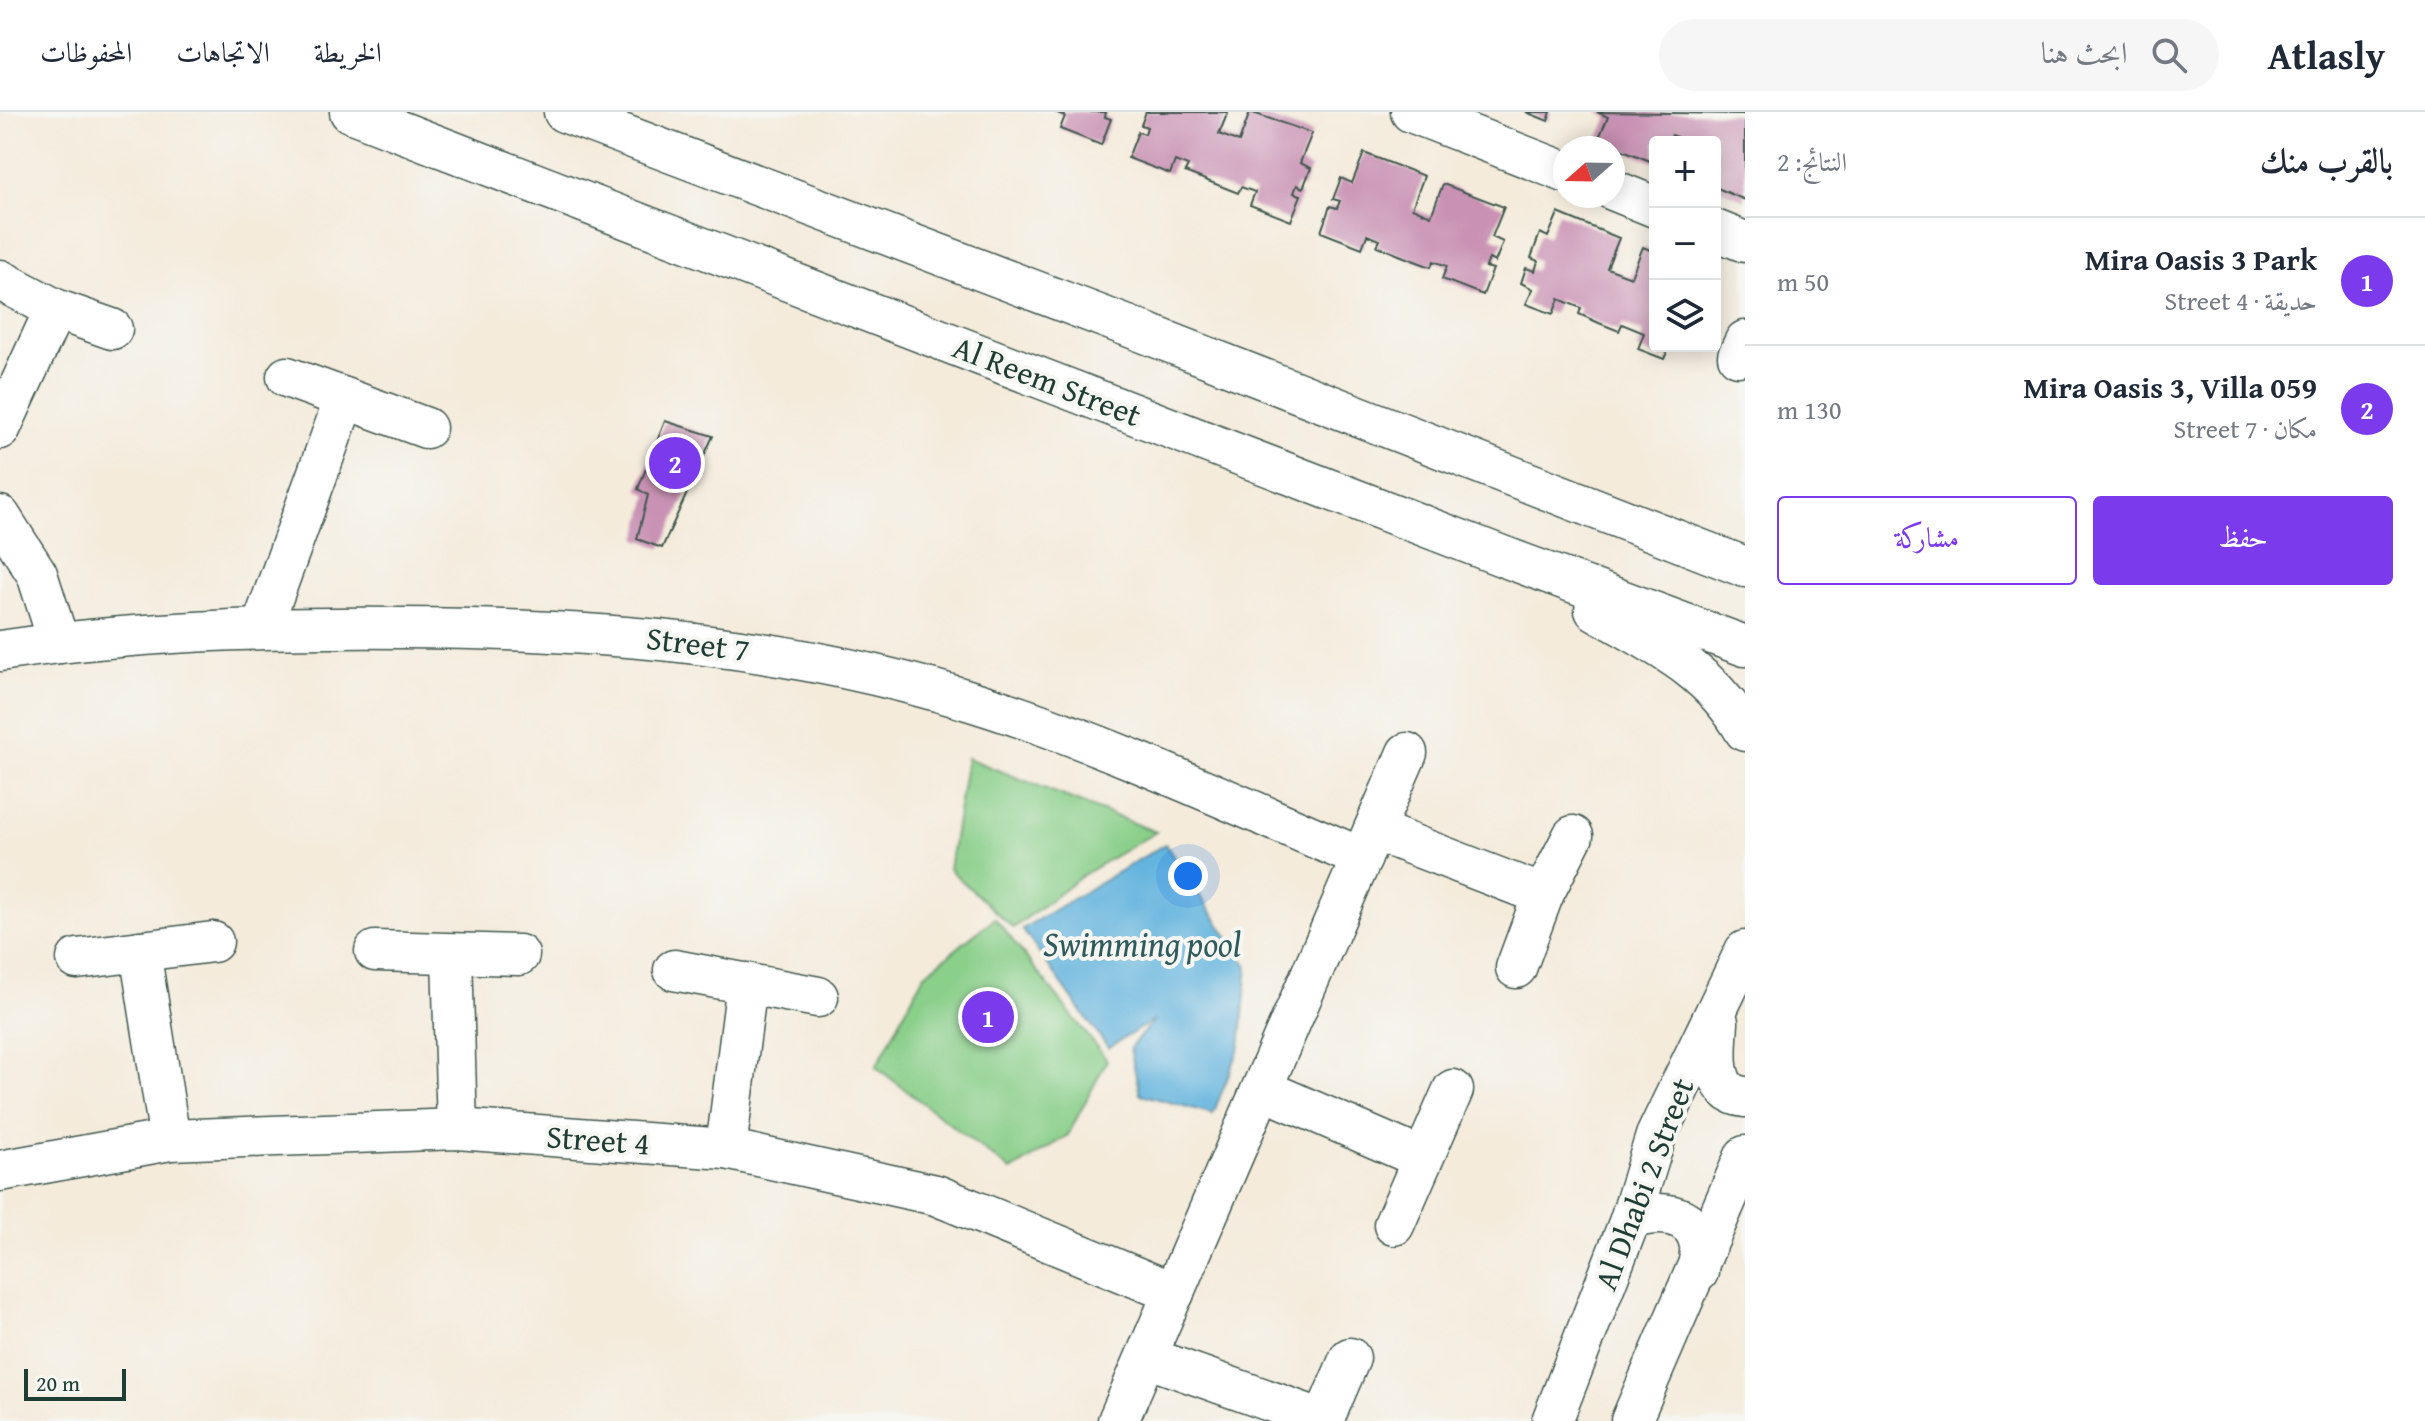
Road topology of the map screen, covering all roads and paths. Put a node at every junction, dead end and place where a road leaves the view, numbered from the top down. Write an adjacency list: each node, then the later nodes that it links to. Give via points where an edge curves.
1 (350, 112): 19 (street, Al Reem Street)
2 (564, 112): 18 (street)
3 (1411, 112): 4 (street)
4 (1553, 167)
5 (1625, 195): 6 (street)
6 (1649, 205)
7 (1721, 232): 8 (street)
8 (1745, 242)
9 (0, 280): 10 (street)
10 (55, 309): 11 (street); 15 (street)
11 (112, 329)
12 (287, 377): 13 (street)
13 (345, 398): 14 (street); 21 (street)
14 (426, 428)
15 (0, 429)
16 (0, 516): 22 (street, via 37,574)
17 (1745, 544): 18 (street)
18 (1697, 548): 20 (street)
19 (1502, 556): 23 (street, Al Reem Street); 25 (street, via 1689,665 1718,690)
20 (1745, 567)
21 (262, 627): 22 (street, Street 7); 28 (street, Street 7, via 572,630 817,662 973,702 1071,734)
22 (59, 643): 24 (street, Street 7)
23 (1745, 646)
24 (0, 651)
25 (1745, 731)
26 (1407, 753): 28 (street)
27 (1573, 836): 29 (street)
28 (1368, 844): 29 (street, Street 7); 42 (street)
29 (1543, 895): 37 (street)
30 (213, 942): 31 (street)
31 (140, 951): 36 (street); 46 (street)
32 (375, 951): 34 (street)
33 (1745, 951): 41 (street, Al Dhabi 2 Street)
34 (452, 955): 35 (street); 45 (street)
35 (519, 955)
36 (77, 959)
37 (1516, 968)
38 (674, 970): 39 (street)
39 (747, 983): 40 (street); 47 (street)
40 (818, 997)
41 (1718, 1010): 44 (street, via 1718,1078 1726,1089); 51 (street, Al Dhabi 2 Street, via 1656,1136)
42 (1262, 1089): 49 (street); 54 (street)
43 (1453, 1090): 49 (street)
44 (1745, 1097)
45 (457, 1129): 46 (street, Street 4); 47 (street, Street 4)
46 (170, 1140): 50 (street, Street 4)
47 (726, 1149): 54 (street, Street 4, via 936,1195)
48 (1745, 1156): 53 (street)
49 (1421, 1158): 52 (street)
50 (0, 1171)
51 (1630, 1220): 53 (street, via 1658,1212 1685,1221 1700,1245); 60 (street, Al Dhabi 2 Street)
52 (1394, 1225)
53 (1698, 1272): 57 (street)
54 (1174, 1293): 55 (street)
55 (1146, 1357): 58 (street); 59 (street)
56 (1350, 1358): 59 (street)
57 (1639, 1415)
58 (1118, 1421)
59 (1323, 1421)
60 (1552, 1421)

